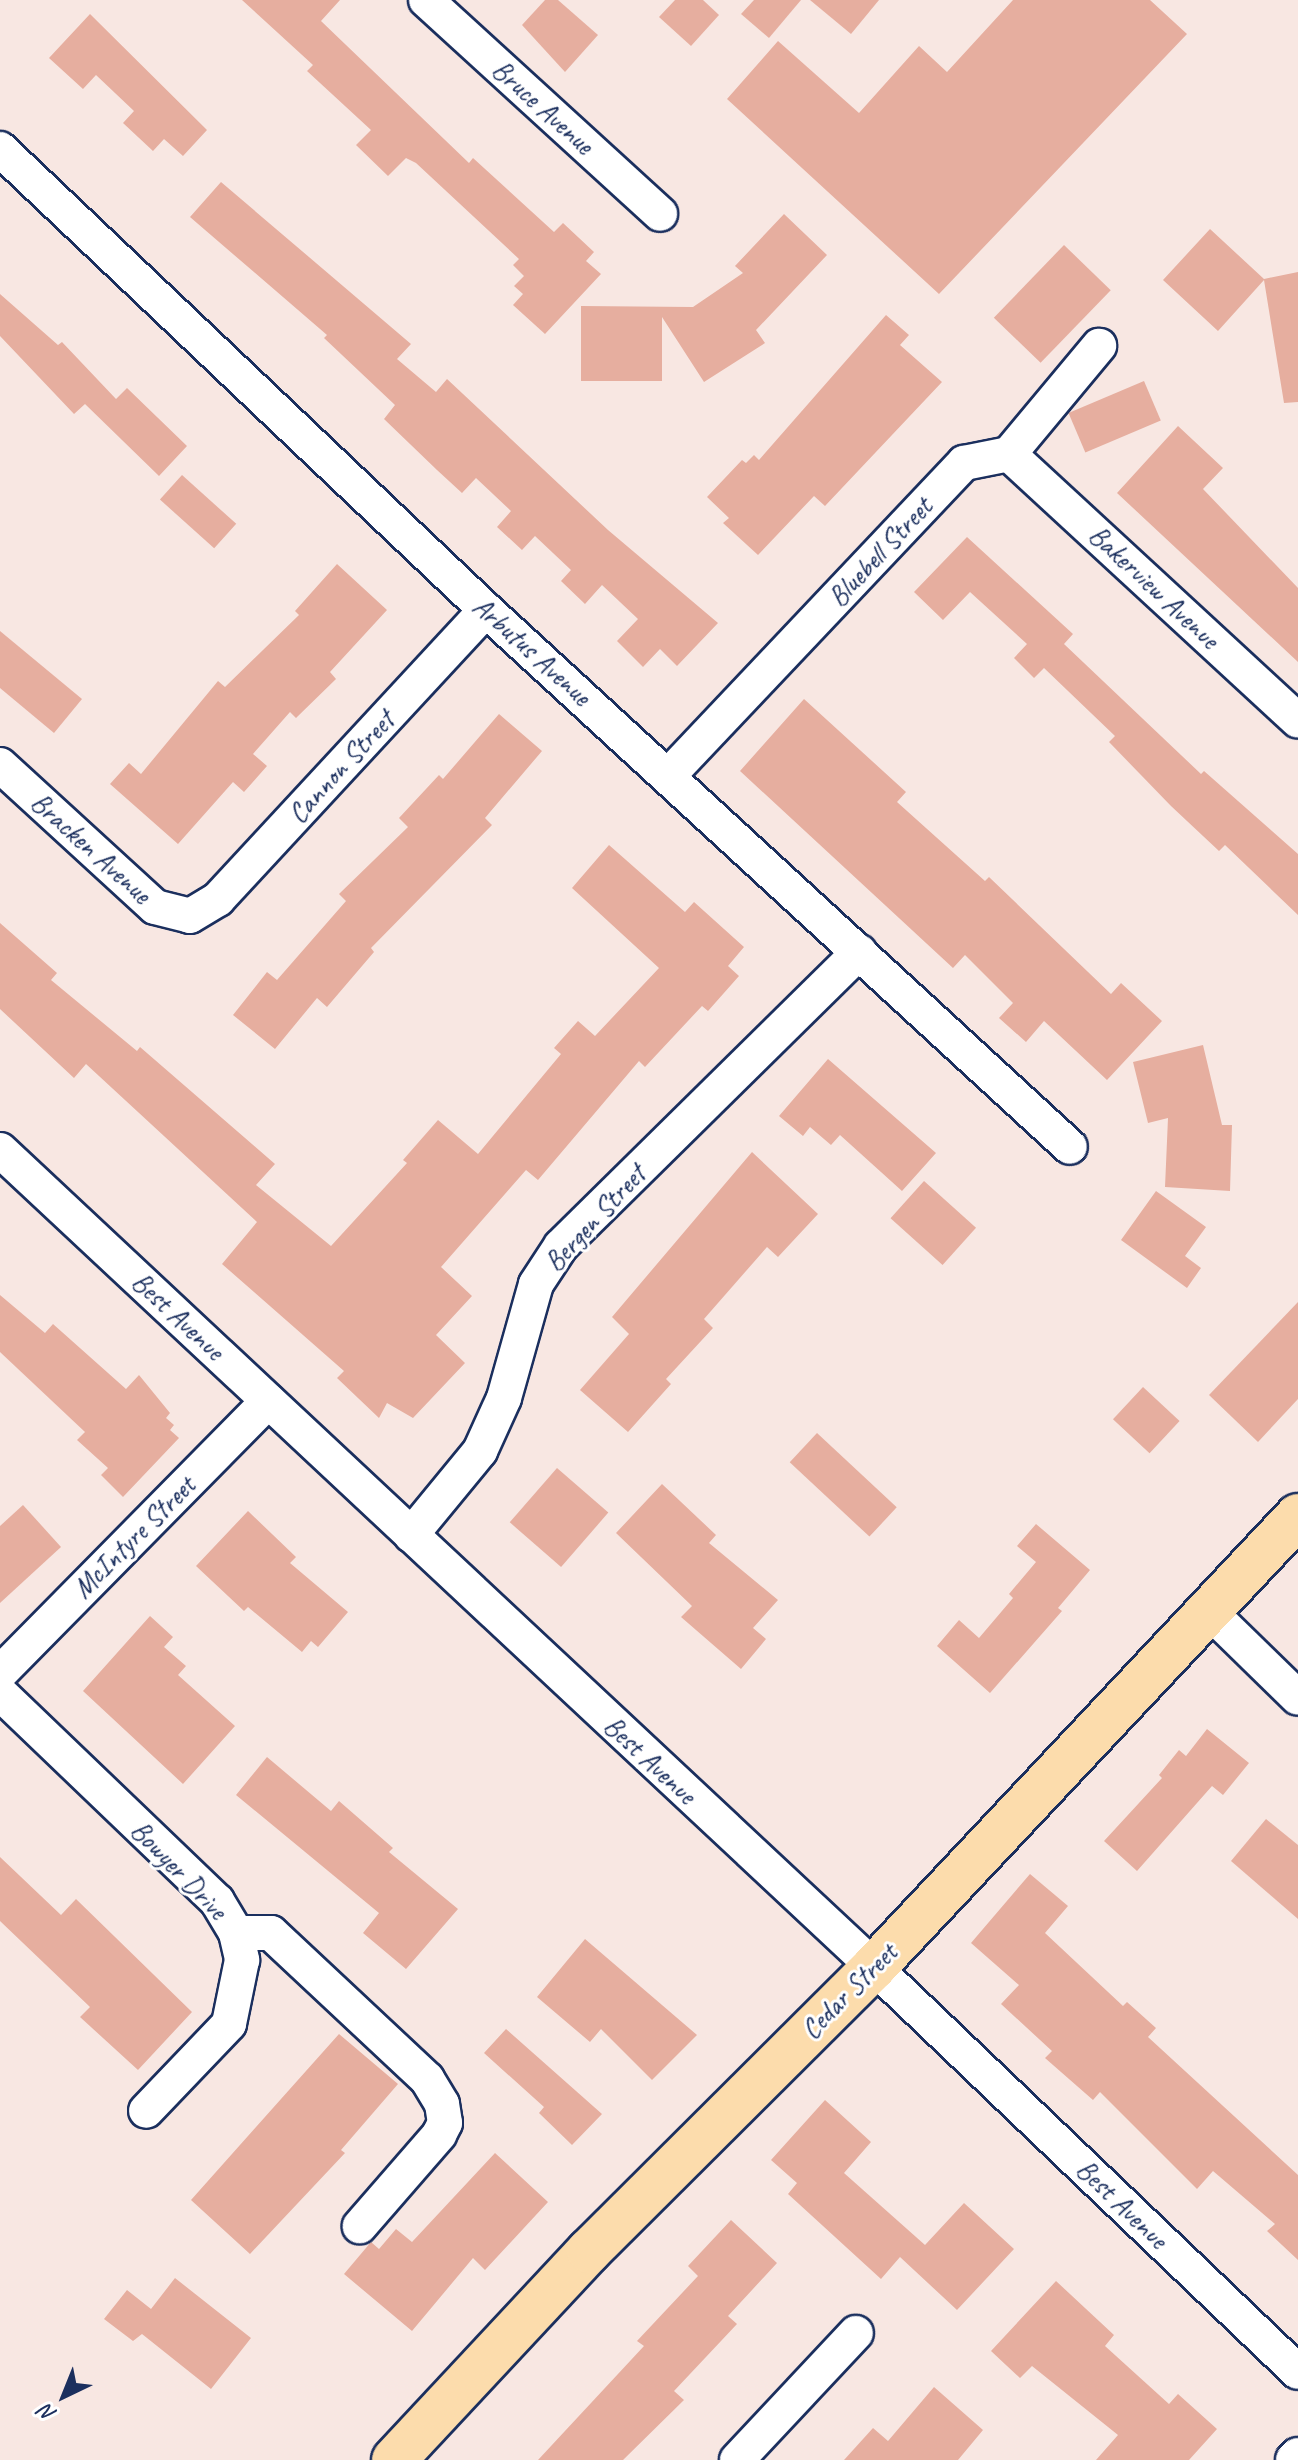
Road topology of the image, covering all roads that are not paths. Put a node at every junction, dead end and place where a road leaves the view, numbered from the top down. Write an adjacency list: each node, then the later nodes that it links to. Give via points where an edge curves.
1 (426, 0): 3 (street, Bruce Avenue)
2 (0, 149): 6 (street, Arbutus Avenue)
3 (660, 214)
4 (1099, 346): 5 (street)
5 (1009, 454): 7 (street, Bakerview Avenue); 9 (street, Bluebell Street, via 964,463)
6 (486, 610): 9 (street, Arbutus Avenue); 10 (street, Cannon Street, via 218,899)
7 (1298, 721)
8 (0, 765): 10 (street, Bracken Avenue, via 155,907)
9 (668, 776): 11 (street, Arbutus Avenue)
10 (190, 916)
11 (859, 952): 12 (street, Arbutus Avenue); 16 (street, Bergen Street, via 561,1246 536,1284 504,1398 480,1451)
12 (1070, 1147)
13 (0, 1150): 14 (street, Best Avenue)
14 (268, 1401): 16 (street, Best Avenue); 18 (street, McIntyre Street)
15 (1298, 1516): 17 (main road, Cedar Street)
16 (411, 1535): 22 (street, Best Avenue)
17 (1209, 1611): 20 (street); 22 (main road, Cedar Street)
18 (0, 1673)
19 (0, 1693): 21 (street, Bowyer Drive, via 217,1901)
20 (1298, 1698)
21 (236, 1933): 23 (street, Bowyer Drive, via 242,1960 229,2024); 24 (street, via 271,1933 427,2079 442,2104 445,2123 439,2135)
22 (874, 1967): 26 (street, Best Avenue); 28 (main road, Cedar Street, via 589,2251)
23 (146, 2111)
24 (360, 2226)
25 (856, 2333): 29 (street)
26 (1298, 2372)
27 (1298, 2455): 30 (street)
28 (394, 2460)
29 (737, 2460)
30 (1293, 2460)

